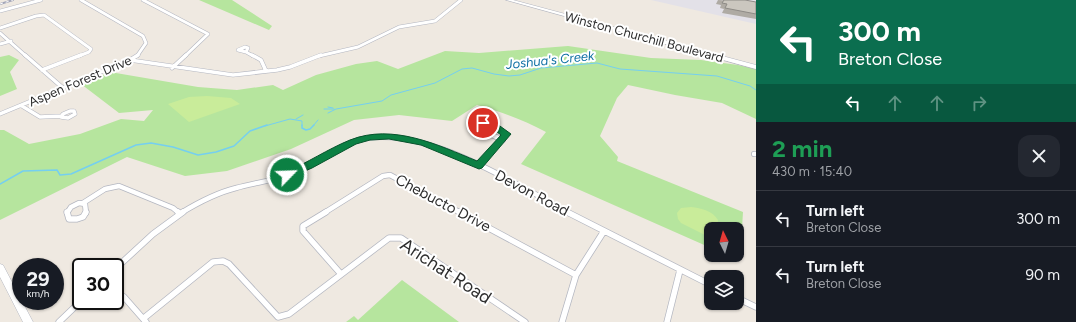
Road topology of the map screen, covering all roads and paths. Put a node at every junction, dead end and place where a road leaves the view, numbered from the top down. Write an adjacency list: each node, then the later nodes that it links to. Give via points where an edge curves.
1 (41, 0): 7 (street)
2 (91, 0): 6 (street)
3 (143, 0): 15 (street, via 208,34)
4 (462, 0): 17 (street, via 435,21 399,27 358,47 324,54 290,67)
5 (508, 0): 14 (main road, Winston Churchill Boulevard)
6 (83, 1): 13 (street, Aspen Forest Drive, via 146,39 143,49)
7 (0, 11)
8 (0, 28): 16 (street, via 44,15 91,50)
9 (0, 33): 10 (street)
10 (11, 41): 11 (street); 16 (street)
11 (0, 44)
12 (246, 52): 17 (street, via 261,60)
13 (130, 60): 15 (street); 18 (street, Aspen Forest Drive)
14 (756, 67)
15 (172, 68): 17 (street, via 228,75)
16 (42, 70): 18 (street)
17 (266, 71)
18 (63, 88): 19 (street, Aspen Forest Drive)
19 (22, 106): 20 (street, Aspen Forest Drive); 21 (street, via 38,118)
20 (0, 114)
21 (61, 116)
22 (503, 140): 22 (street, via 482,131 479,126 490,123 506,134); 23 (street)
23 (479, 166): 25 (street, Devon Road, via 423,142 389,137 370,138 346,145 287,175 226,191); 26 (street, Devon Road)
24 (83, 203): 25 (street, via 105,189 118,186 173,208)
25 (179, 213): 27 (street, Devon Road)
26 (604, 231): 29 (street, Devon Road); 31 (street)
27 (124, 261)
28 (0, 268): 38 (main road)
29 (680, 270): 32 (street, Devon Road); 42 (street)
30 (340, 273): 31 (street, Chebucto Drive, via 303,231 304,226 383,176 390,175); 37 (street, Arichat Road, via 289,314 278,317 229,264 223,261 213,262); 40 (street, Arichat Road, via 389,238 401,238)
31 (576, 275): 41 (street)
32 (704, 282)
33 (124, 297): 37 (street)
34 (744, 301): 35 (street)
35 (756, 307)
36 (72, 310): 39 (street)
37 (145, 320)
38 (28, 322)
39 (59, 322)
40 (525, 322)
41 (562, 322)
42 (667, 322)

